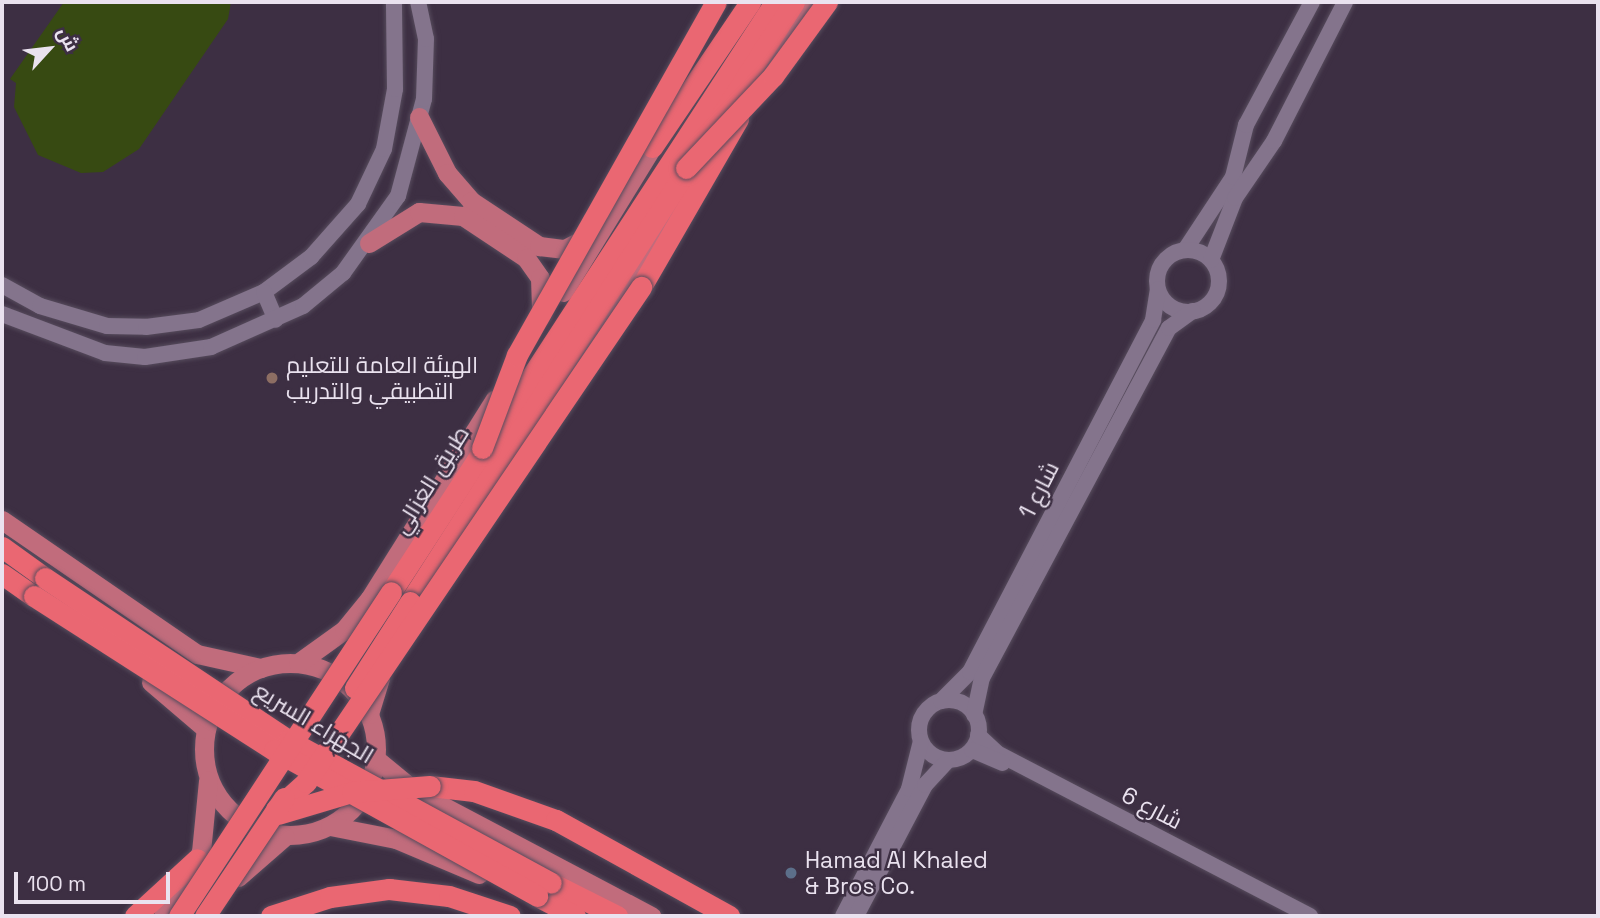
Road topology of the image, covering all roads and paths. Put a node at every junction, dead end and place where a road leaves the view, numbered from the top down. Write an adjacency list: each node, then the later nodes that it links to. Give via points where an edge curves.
1 (394, 2): 13 (street)
2 (418, 2): 14 (street)
3 (716, 2): 33 (highway, bridge, via 517,355)
4 (737, 2): 18 (main road, طريق الغزالي)
5 (750, 2): 18 (highway)
6 (775, 2): 33 (highway, طريق الغزالي, bridge)
7 (794, 2): 19 (highway, طريق الغزالي, bridge)
8 (808, 2): 12 (main road)
9 (827, 2): 19 (highway, bridge, via 773,76)
10 (1312, 2): 16 (street)
11 (1345, 2): 17 (street)
12 (788, 32): 43 (main road, via 391,652); 52 (highway, bridge, via 641,288 462,559 306,782)
13 (397, 39): 14 (street, via 415,31); 26 (street, via 384,149 358,205 311,257)
14 (426, 39): 15 (street)
15 (419, 117): 20 (main road, via 447,173 471,201 539,246 565,249); 21 (street, via 398,196)
16 (1245, 125): 17 (street, via 1253,145); 22 (street, via 1233,177)
17 (1274, 141): 23 (street, via 1235,198)
18 (652, 147): 20 (main road, طريق الغزالي)
19 (686, 168): 52 (highway, طريق الغزالي, bridge)
20 (611, 218): 32 (main road, طريق الغزالي)
21 (369, 243): 30 (street, via 324,291); 32 (main road, via 419,212 463,216 526,258 540,278 544,302)
22 (1185, 250): 23 (street); 25 (street, via 1164,261)
23 (1211, 260): 28 (street, via 1218,278 1215,296)
24 (2, 285): 27 (street)
25 (1158, 289): 28 (street, via 1171,307); 42 (street, شارع 1, via 1153,320 970,672)
26 (264, 292): 27 (street, via 200,320 146,327 107,326); 30 (street)
27 (48, 308): 31 (street)
28 (1192, 311): 44 (street, شارع 1, via 1169,328 982,678)
29 (2, 314): 31 (street)
30 (276, 320): 31 (street, via 211,347 145,356 105,353)
31 (38, 331)
32 (536, 334): 40 (main road, طريق الغزالي, via 370,598 344,631)
33 (482, 448): 57 (highway, طريق الغزالي, bridge)
34 (2, 520): 41 (main road, الجهراء السريع, via 197,654)
35 (2, 531): 37 (highway)
36 (2, 547): 37 (highway, الجهراء السريع)
37 (23, 562): 64 (highway, الجهراء السريع, bridge, via 288,740)
38 (2, 574): 63 (highway, الجهراء السريع, bridge, via 274,750)
39 (2, 583): 45 (main road, via 167,694)
40 (298, 663): 41 (main road); 43 (main road, via 348,685)
41 (261, 668): 45 (main road, via 230,687)
42 (941, 701): 44 (street, via 960,702); 47 (street, via 920,721)
43 (369, 714): 49 (main road)
44 (974, 715): 46 (street)
45 (206, 729): 51 (main road)
46 (978, 735): 48 (street); 70 (street, شارع 6, via 997,753)
47 (921, 741): 50 (street); 67 (street, via 909,789)
48 (972, 750): 50 (street); 69 (street, شارع 6)
49 (376, 760): 53 (main road, via 357,805); 65 (main road, الجهراء السريع, via 416,792)
50 (948, 760): 68 (street, via 925,785)
51 (208, 775): 54 (main road, via 237,817); 56 (main road, via 201,852)
52 (276, 809): 58 (highway, طريق الغزالي, bridge)
53 (330, 826): 54 (main road); 62 (main road, via 424,849)
54 (285, 836): 59 (main road, via 240,874)
55 (135, 916): 66 (highway, bridge, via 197,859 274,816 352,792 404,785 474,792 517,804 614,848)
56 (163, 916)
57 (179, 916)
58 (205, 916)
59 (213, 916)
60 (271, 916): 61 (highway, via 330,897 389,889 449,896)
61 (510, 916)
62 (559, 916)
63 (575, 916)
64 (617, 916)
65 (651, 916)
66 (729, 916)
67 (843, 916)
68 (856, 916)
69 (1291, 916)
70 (1310, 916)

